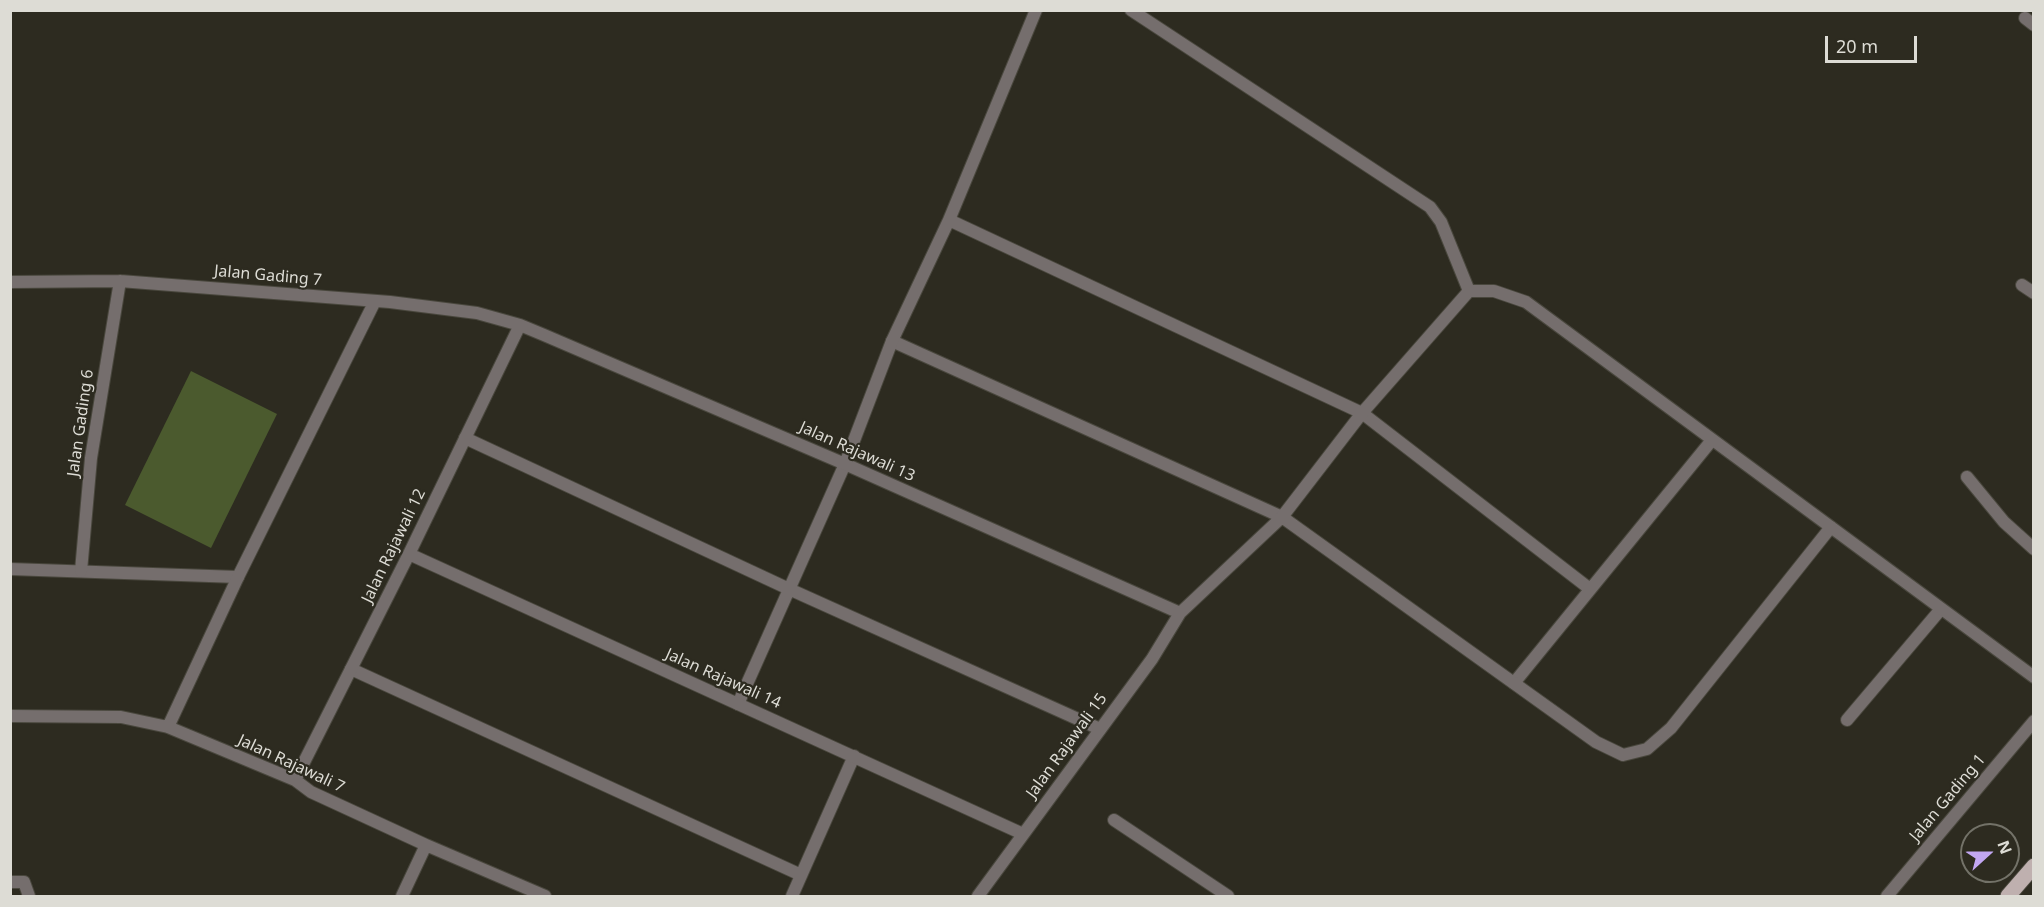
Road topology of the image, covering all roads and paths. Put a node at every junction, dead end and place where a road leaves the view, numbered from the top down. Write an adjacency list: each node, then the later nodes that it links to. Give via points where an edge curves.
1 (1036, 10): 3 (street)
2 (1131, 10): 7 (street, via 1430,207 1442,222)
3 (949, 220): 11 (street); 12 (street)
4 (120, 281): 5 (street, Jalan Gading 7); 9 (street, Jalan Gading 7); 22 (street, Jalan Gading 6, via 91,458)
5 (10, 282)
6 (2022, 285): 8 (street)
7 (1469, 291): 12 (street, Jalan Rajawali 15); 14 (street, via 1494,291 1526,302)
8 (2034, 294)
9 (375, 301): 10 (street, Jalan Gading 7, via 477,313); 23 (street)
10 (520, 326): 13 (street, Jalan Rajawali 12); 15 (street, Jalan Rajawali 13)
11 (892, 341): 15 (street); 17 (street)
12 (1362, 413): 17 (street, Jalan Rajawali 15); 25 (street)
13 (465, 438): 20 (street, Jalan Rajawali 12); 24 (street)
14 (1712, 440): 18 (street); 25 (street)
15 (845, 464): 24 (street); 27 (street, Jalan Rajawali 13)
16 (1967, 477): 19 (street, via 2004,522)
17 (1282, 517): 27 (street, Jalan Rajawali 15); 30 (street)
18 (1831, 527): 26 (street); 30 (street, via 1671,728 1647,749 1623,755 1596,742)
19 (2034, 549)
20 (409, 554): 28 (street, Jalan Rajawali 12); 31 (street, Jalan Rajawali 14)
21 (10, 569): 22 (street)
22 (81, 571): 23 (street)
23 (238, 577): 35 (street)
24 (789, 589): 31 (street); 36 (street)
25 (1590, 589): 30 (street)
26 (1941, 609): 29 (street); 33 (street)
27 (1180, 613): 36 (street, Jalan Rajawali 15, via 1152,660)
28 (351, 669): 38 (street, Jalan Rajawali 12); 43 (street)
29 (2034, 677)
30 (1514, 683)
31 (738, 704): 37 (street, Jalan Rajawali 14)
32 (10, 716): 35 (street, Jalan Rajawali 7, via 121,717)
33 (1847, 720)
34 (2034, 721): 51 (street, Jalan Gading 1)
35 (168, 727): 38 (street, Jalan Rajawali 7)
36 (1100, 729): 40 (street, Jalan Rajawali 15)
37 (854, 756): 40 (street, Jalan Rajawali 14); 43 (street)
38 (295, 780): 41 (street, Jalan Rajawali 7, via 311,792)
39 (1114, 820): 50 (street)
40 (1023, 834): 49 (street, Jalan Rajawali 15)
41 (426, 845): 46 (street); 47 (street, Jalan Rajawali 7)
42 (2034, 866): 52 (main road)
43 (801, 875): 48 (street)
44 (10, 882): 45 (street, via 24,882)
45 (29, 897)
46 (402, 897)
47 (545, 897)
48 (792, 897)
49 (978, 897)
50 (1228, 897)
51 (1887, 897)
52 (2008, 897)

